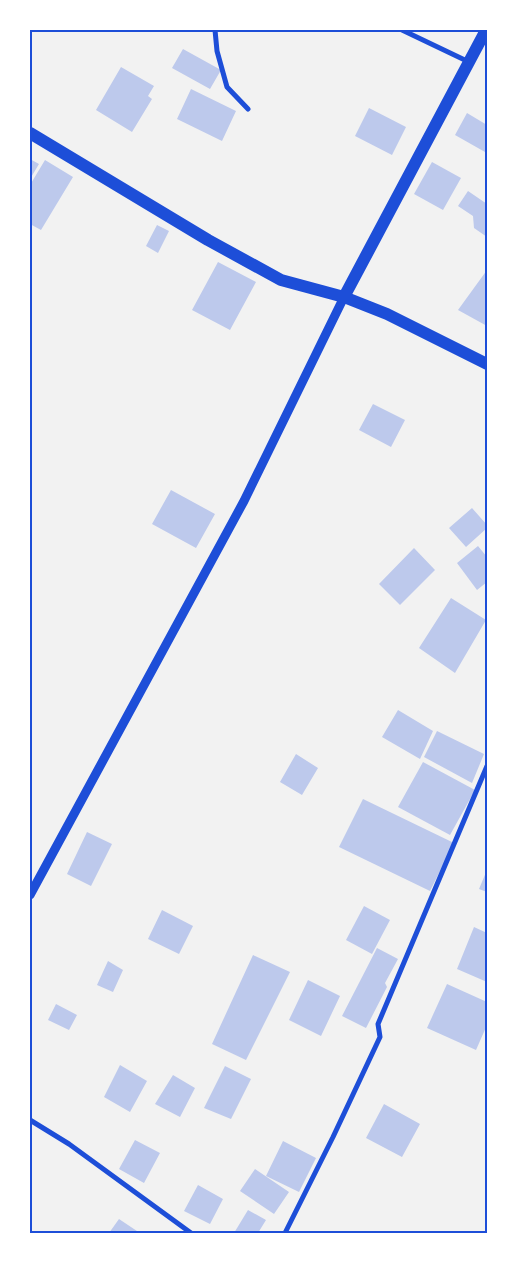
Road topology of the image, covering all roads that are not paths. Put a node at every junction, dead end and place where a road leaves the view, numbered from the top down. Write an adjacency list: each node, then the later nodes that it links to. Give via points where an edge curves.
1 (215, 30): 5 (street, via 226,87)
2 (402, 30): 4 (street)
3 (486, 30): 4 (main road)
4 (469, 62): 7 (main road)
5 (248, 109)
6 (30, 133): 7 (main road, via 281,280)
7 (344, 297): 8 (main road, via 387,314); 10 (street, via 244,501)
8 (487, 364)
9 (487, 766): 13 (street, via 378,1024 380,1037)
10 (30, 895)
11 (30, 1120): 12 (street, via 69,1144)
12 (191, 1233)
13 (285, 1233)

